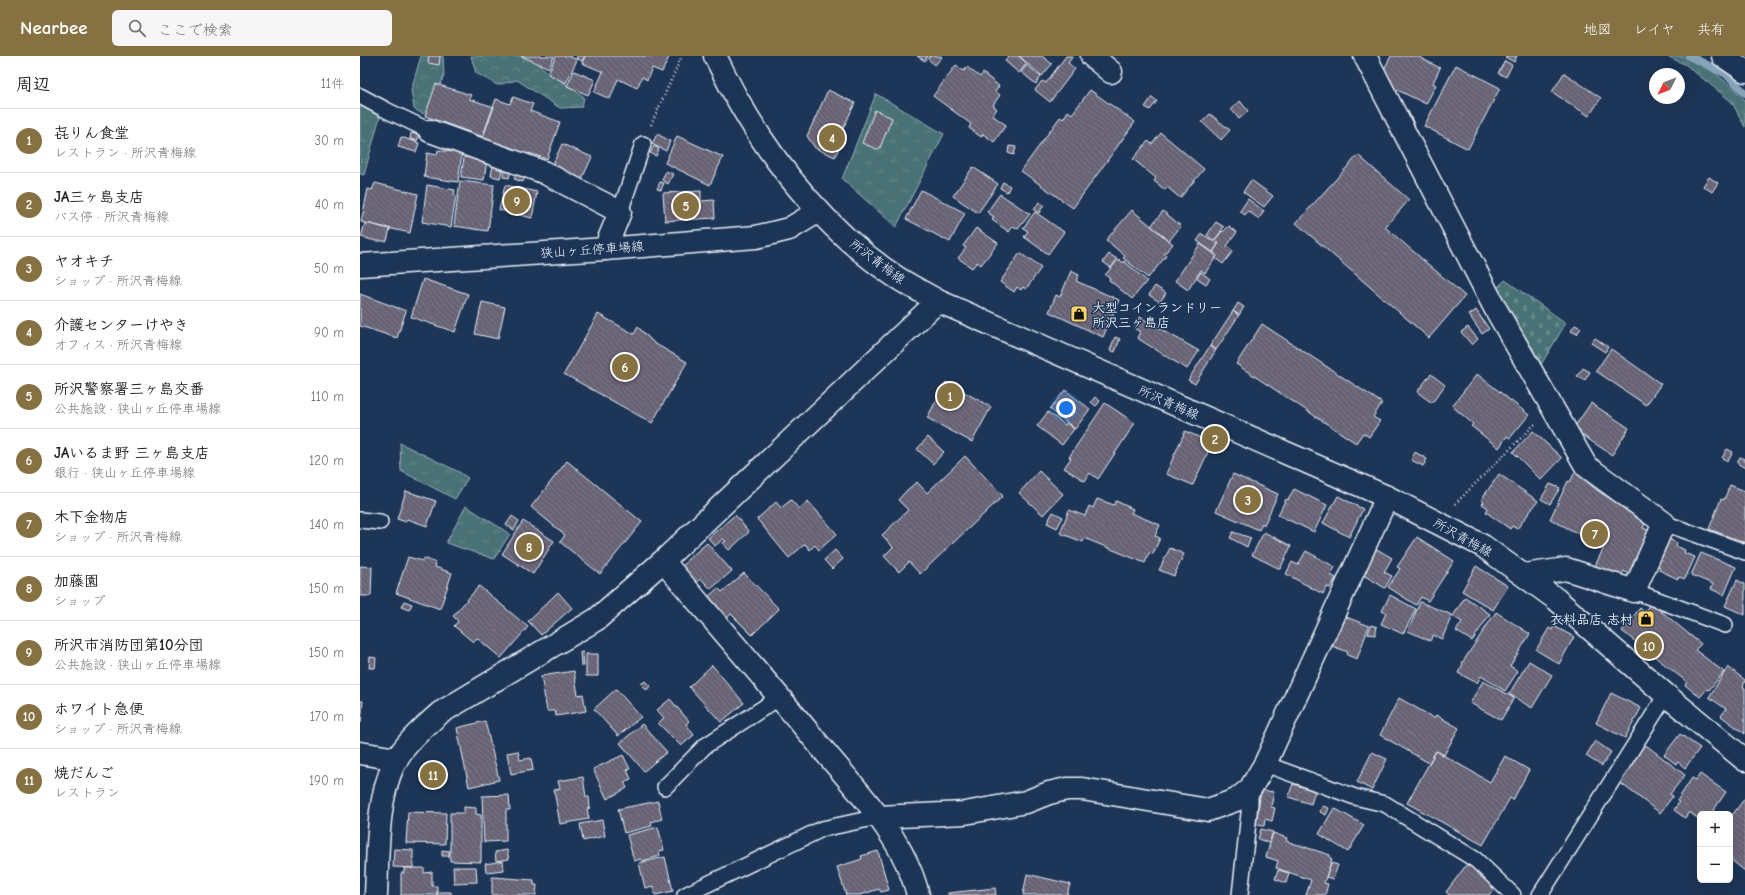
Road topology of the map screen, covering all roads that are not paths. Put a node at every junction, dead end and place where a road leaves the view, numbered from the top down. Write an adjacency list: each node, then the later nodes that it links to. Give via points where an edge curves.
1 (715, 56): 10 (street, 所沢青梅線, via 739,102 773,155)
2 (1092, 56): 6 (street)
3 (1365, 56): 18 (street, via 1495,308 1586,466)
4 (1723, 56): 5 (street)
5 (1745, 71)
6 (1111, 72)
7 (360, 96): 8 (lane)
8 (430, 130): 11 (street, via 543,172)
9 (643, 144): 11 (lane)
10 (819, 211): 12 (street, 狭山ヶ丘停車場線, via 789,229 756,237); 14 (street, 所沢青梅線, via 896,277)
11 (620, 212): 12 (street)
12 (605, 249): 13 (street, 狭山ヶ丘停車場線)
13 (360, 265)
14 (938, 301): 15 (street, 所沢青梅線); 20 (street)
15 (1387, 497): 21 (street, 所沢青梅線, via 1483,546); 29 (street)
16 (360, 520): 17 (lane)
17 (380, 522)
18 (1664, 523): 19 (lane); 22 (street)
19 (1745, 552)
20 (663, 561): 25 (street); 27 (street, via 597,619 440,713 417,732)
21 (1524, 575): 22 (street, via 1566,570); 24 (street, 所沢青梅線, via 1556,599)
22 (1634, 591): 23 (lane)
23 (1724, 625)
24 (1666, 695): 28 (street, 所沢青梅線); 38 (lane)
25 (780, 697): 30 (lane, via 705,746); 32 (street)
26 (360, 753): 27 (street)
27 (397, 759): 33 (street, via 388,780 381,810)
28 (1745, 760)
29 (1265, 764): 31 (street); 37 (lane, via 1355,797 1385,804 1476,860)
30 (665, 787)
31 (1250, 789): 32 (street, via 1236,800 1208,810 1082,789 1067,789 1026,802 965,813); 36 (lane)
32 (878, 817): 34 (lane, via 822,829); 35 (street, via 902,852)
33 (376, 895)
34 (684, 895)
35 (918, 895)
36 (1240, 895)
37 (1513, 895)
38 (1540, 895)

